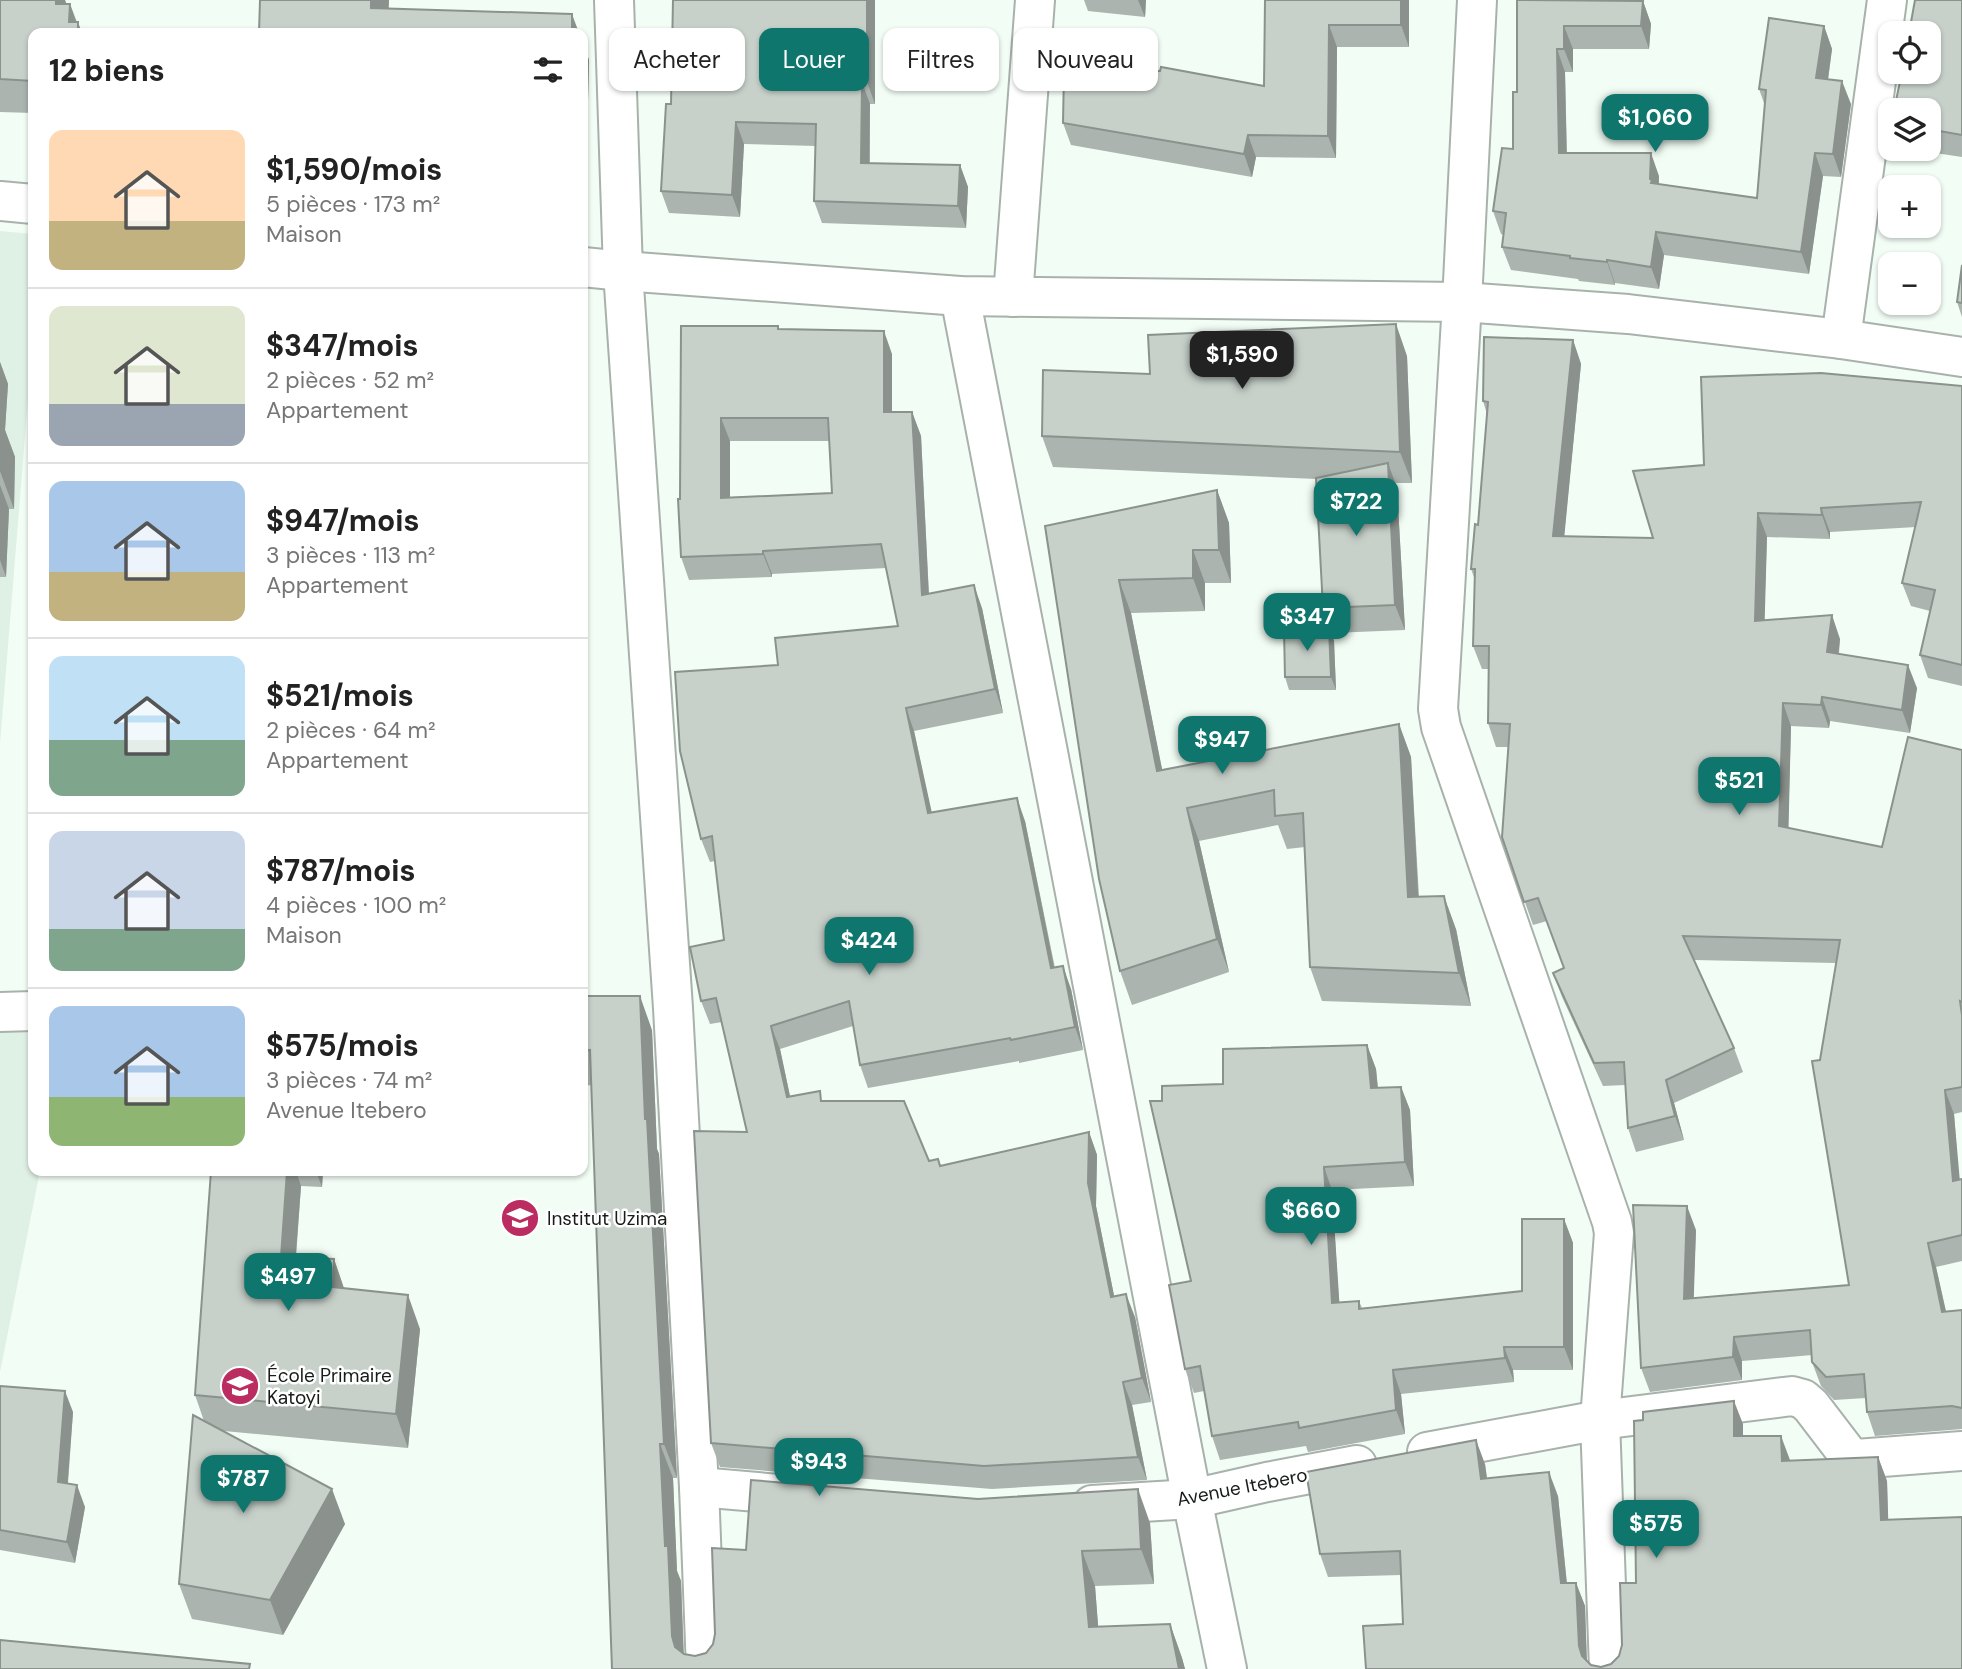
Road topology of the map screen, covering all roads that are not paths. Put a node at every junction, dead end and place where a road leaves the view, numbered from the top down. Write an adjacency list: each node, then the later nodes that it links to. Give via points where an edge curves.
1 (614, 0): 8 (street)
2 (1035, 0): 10 (street)
3 (1477, 0): 11 (street)
4 (1887, 0): 12 (street)
5 (0, 201): 6 (street)
6 (28, 204)
7 (588, 268): 8 (street)
8 (623, 271): 9 (street); 15 (street)
9 (960, 296): 10 (street); 22 (street)
10 (1013, 297): 11 (street)
11 (1462, 302): 12 (street, via 1628,314); 18 (street, via 1438,709 1612,1222)
12 (1841, 339): 13 (street)
13 (1962, 356)
14 (634, 1008): 15 (street)
15 (673, 1008): 20 (street)
16 (0, 1012): 17 (street)
17 (28, 1012)
18 (1600, 1420): 19 (street, Avenue Itebero, via 1792,1396 1811,1406 1856,1459); 22 (street, Avenue Itebero); 26 (street)
19 (1962, 1451)
20 (699, 1488): 21 (street); 24 (street)
21 (838, 1499)
22 (1192, 1499): 23 (street, Avenue Itebero); 25 (street)
23 (1055, 1508)
24 (706, 1669)
25 (1227, 1669)
26 (1609, 1669)

